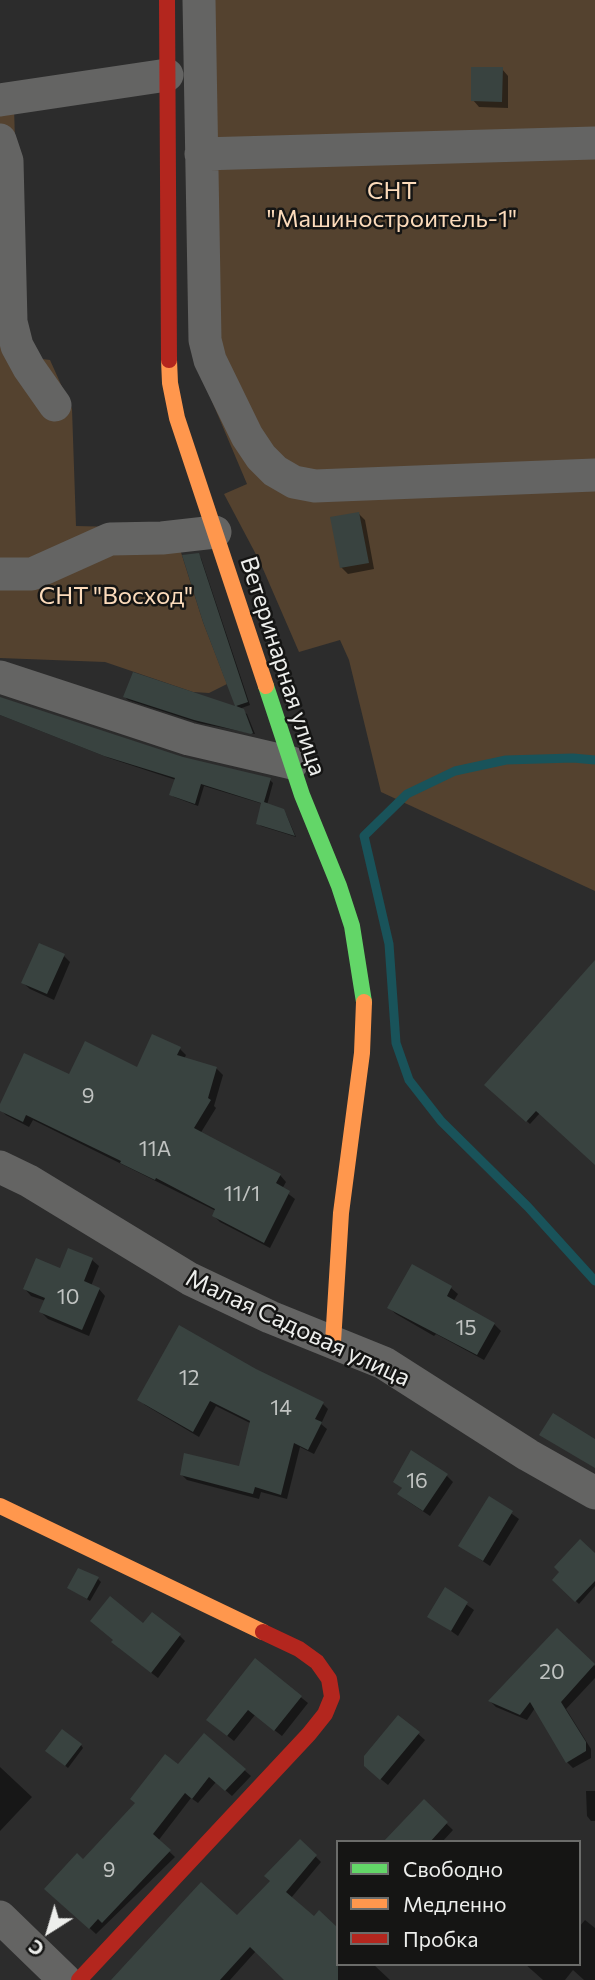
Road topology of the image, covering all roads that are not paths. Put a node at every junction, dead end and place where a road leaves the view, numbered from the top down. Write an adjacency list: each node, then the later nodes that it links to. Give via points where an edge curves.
1 (167, 0): 3 (street, Ветеринарная улица)
2 (199, 0): 7 (street)
3 (167, 75): 4 (street); 10 (street, Ветеринарная улица, via 170,383)
4 (0, 100)
5 (0, 139): 8 (street, via 7,162 11,322 17,346)
6 (595, 143): 7 (street)
7 (201, 154): 9 (street, via 205,340 247,436 275,471 294,482 315,486)
8 (55, 405)
9 (595, 475)
10 (215, 532): 11 (street, via 110,539 32,574); 13 (street, Ветеринарная улица)
11 (2, 574)
12 (0, 677): 13 (street, via 189,739)
13 (292, 763): 15 (street, Ветеринарная улица, via 352,926 365,1007 341,1213)
14 (0, 1167): 15 (street, Малая Садовая улица, via 190,1279)
15 (334, 1342): 16 (street, Малая Садовая улица, via 384,1363)
16 (595, 1493)
17 (0, 1506): 20 (street, via 277,1636 317,1662 329,1679 332,1697 309,1734)
18 (0, 1917): 19 (street)
19 (65, 1980)
20 (79, 1980)

